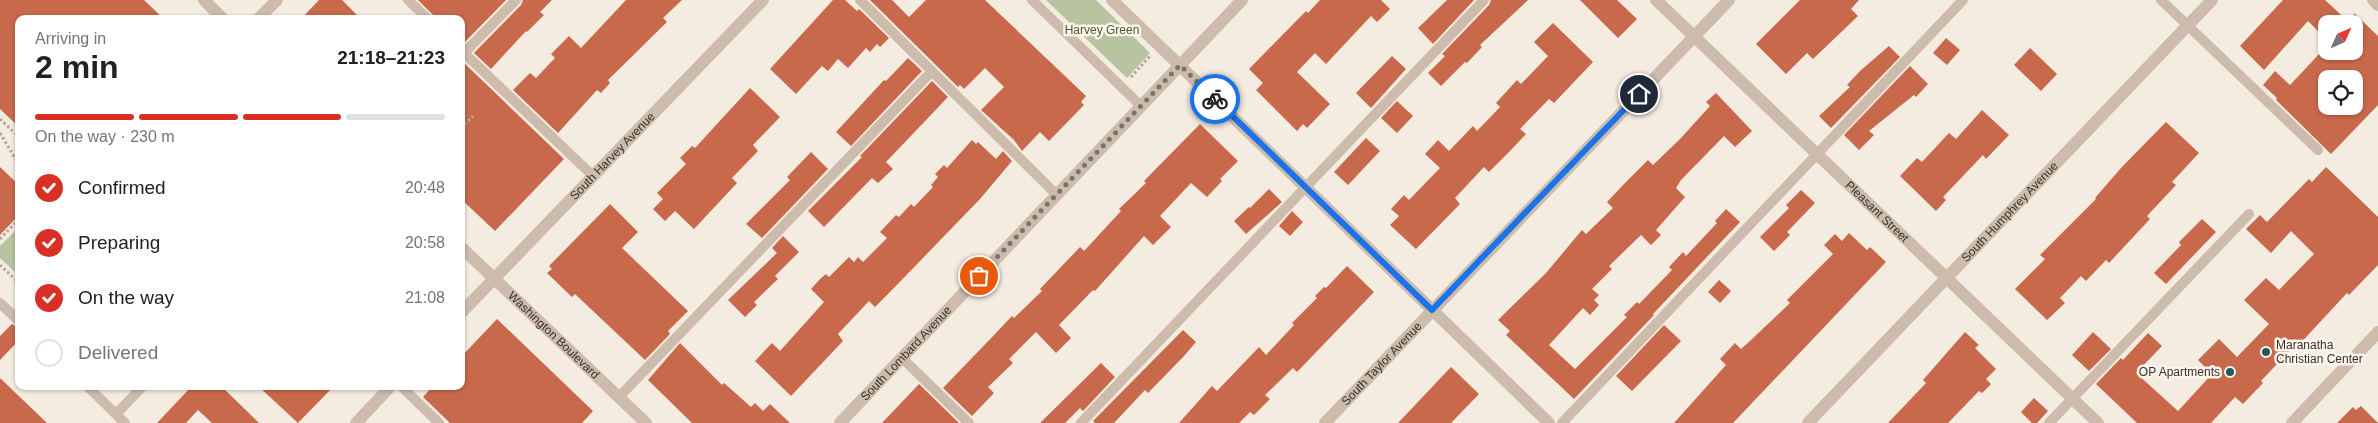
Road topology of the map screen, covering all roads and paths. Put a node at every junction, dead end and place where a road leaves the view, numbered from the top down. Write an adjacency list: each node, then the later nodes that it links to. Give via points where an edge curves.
1 (204, 0): 18 (street)
2 (277, 0): 19 (street)
3 (408, 0): 20 (lane)
4 (516, 0): 23 (lane)
5 (763, 0): 38 (street, South Harvey Avenue)
6 (860, 0): 27 (lane)
7 (1032, 0): 29 (lane)
8 (1112, 0): 26 (street)
9 (1242, 0): 26 (street, South Lombard Avenue)
10 (1484, 0): 39 (lane)
11 (1656, 0): 22 (street, Pleasant Street)
12 (1729, 0): 22 (street, South Taylor Avenue)
13 (1963, 0): 36 (lane)
14 (2161, 0): 21 (lane)
15 (2212, 0): 21 (street, South Humphrey Avenue)
16 (2373, 0): 17 (street)
17 (2378, 5)
18 (219, 15)
19 (262, 15)
20 (424, 15)
21 (2188, 26): 35 (lane); 46 (street, South Humphrey Avenue)
22 (1694, 37): 36 (street, Pleasant Street); 51 (street, South Taylor Avenue)
23 (465, 49)
24 (465, 53): 38 (lane)
25 (1151, 56): 28 (path)
26 (1180, 65): 29 (street, South Lombard Avenue); 39 (street)
27 (932, 71): 40 (lane); 59 (lane)
28 (1131, 77)
29 (1141, 106): 40 (street, South Lombard Avenue)
30 (473, 116): 32 (path)
31 (0, 119): 34 (path)
32 (465, 124)
33 (0, 133): 37 (path)
34 (15, 133)
35 (2318, 150)
36 (1817, 154): 46 (street, Pleasant Street); 71 (lane)
37 (15, 157)
38 (593, 176): 48 (street, South Harvey Avenue)
39 (1306, 187): 51 (street); 68 (lane)
40 (1057, 195): 54 (street, South Lombard Avenue)
41 (2250, 214): 60 (lane)
42 (15, 223): 43 (path)
43 (0, 239)
44 (465, 251): 48 (street, Washington Boulevard)
45 (0, 265): 47 (path)
46 (1947, 278): 60 (street, Pleasant Street); 72 (street, South Humphrey Avenue)
47 (15, 279)
48 (494, 279): 50 (street, South Harvey Avenue); 59 (street, Washington Boulevard)
49 (0, 303): 52 (lane)
50 (465, 309)
51 (1432, 310): 69 (street, South Taylor Avenue); 70 (street)
52 (15, 317)
53 (2378, 332): 75 (street)
54 (902, 358): 66 (street, South Lombard Avenue); 67 (lane)
55 (91, 390): 61 (lane)
56 (139, 390): 61 (lane)
57 (387, 390): 63 (street)
58 (405, 390): 64 (lane)
59 (619, 397): 65 (street, Washington Boulevard)
60 (2072, 399): 73 (lane); 74 (street, Pleasant Street)
61 (116, 414): 62 (lane)
62 (125, 423)
63 (356, 423)
64 (439, 423)
65 (646, 423)
66 (840, 423)
67 (969, 423)
68 (1081, 423)
69 (1325, 423)
70 (1549, 423)
71 (1562, 423)
72 (1808, 423)
73 (2049, 423)
74 (2098, 423)
75 (2292, 423)

